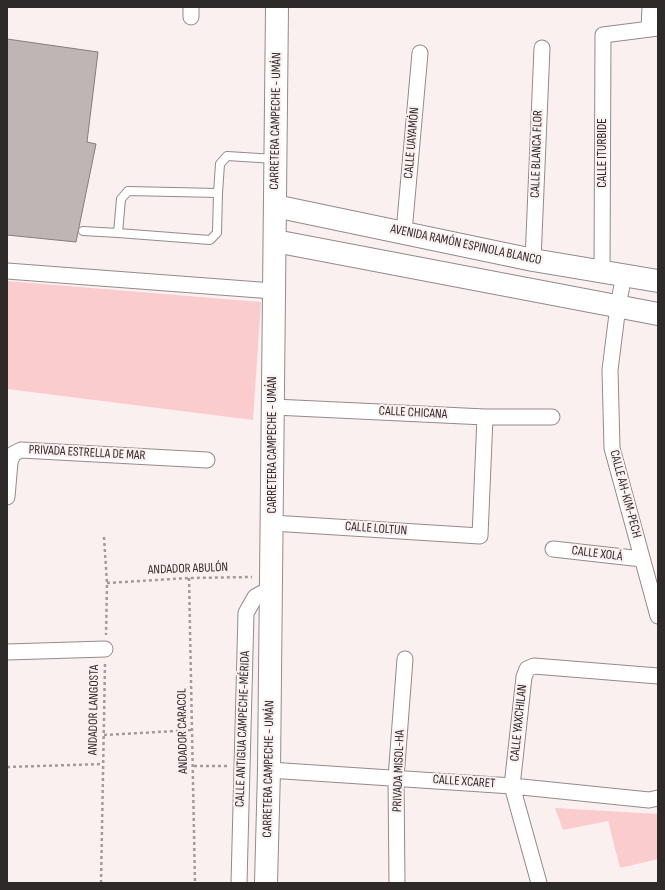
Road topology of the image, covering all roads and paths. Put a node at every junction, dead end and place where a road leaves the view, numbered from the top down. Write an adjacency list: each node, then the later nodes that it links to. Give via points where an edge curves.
1 (277, 7): 6 (main road, CARRETERA CAMPECHE - UMÁN)
2 (650, 7): 3 (street)
3 (653, 28): 15 (street, CALLE ITURBIDE, via 603,35)
4 (542, 48): 13 (street, CALLE BLANCA FLOR)
5 (420, 53): 10 (street, CALLE UAYAMÓN)
6 (276, 159): 7 (lane, via 227,156 220,164); 8 (main road, CARRETERA CAMPECHE - UMÁN)
7 (218, 193): 11 (lane, via 128,191 121,199); 11 (lane, via 217,233 210,240)
8 (275, 206): 10 (main road, AVENIDA RAMÓN ESPINOLA BLANCO); 12 (main road, CARRETERA CAMPECHE - UMÁN)
9 (83, 231): 11 (lane)
10 (404, 232): 13 (main road, AVENIDA RAMÓN ESPINOLA BLANCO)
11 (118, 233)
12 (275, 240): 18 (main road, CARRETERA CAMPECHE - UMÁN); 19 (main road)
13 (533, 260): 15 (main road, AVENIDA RAMÓN ESPINOLA BLANCO)
14 (7, 271): 18 (street)
15 (602, 271): 16 (main road, AVENIDA RAMÓN ESPINOLA BLANCO)
16 (624, 275): 17 (main road, AVENIDA RAMÓN ESPINOLA BLANCO); 19 (street, CALLE AH-KIM-PECH)
17 (658, 281)
18 (273, 291): 21 (main road, CARRETERA CAMPECHE - UMÁN)
19 (618, 306): 20 (main road); 29 (street, CALLE AH-KIM-PECH, via 610,370 612,448)
20 (658, 314)
21 (274, 407): 22 (street, CALLE CHICANA); 26 (main road, CARRETERA CAMPECHE - UMÁN)
22 (485, 417): 23 (street, CALLE CHICANA); 26 (street, CALLE LOLTUN, via 480,536)
23 (552, 417)
24 (207, 460): 25 (street, PRIVADA ESTRELLA DE MAR, via 21,450 13,454 10,462)
25 (7, 498)
26 (272, 522): 32 (main road, CARRETERA CAMPECHE - UMÁN)
27 (104, 537): 31 (path, ANDADOR LANGOSTA)
28 (553, 549): 29 (street, CALLE XOLÁ)
29 (642, 559): 33 (street, CALLE AH-KIM-PECH)
30 (189, 578): 31 (path, ANDADOR ABULÓN); 32 (path, ANDADOR ABULÓN); 38 (path, ANDADOR CARACOL)
31 (107, 582): 34 (path, ANDADOR LANGOSTA)
32 (271, 582): 42 (street, CALLE ANTIGUA CAMPECHE-MÉRIDA, via 255,597 246,612); 44 (main road, CARRETERA CAMPECHE - UMÁN)
33 (658, 616)
34 (105, 649): 35 (street); 39 (path, ANDADOR LANGOSTA)
35 (7, 652)
36 (405, 659): 45 (street, PRIVADA MISOL-HA)
37 (658, 676): 46 (street, CALLE YAXCHILAN, via 534,666 527,669)
38 (193, 730): 39 (path); 41 (path, ANDADOR CARACOL)
39 (104, 735): 40 (path, ANDADOR LANGOSTA)
40 (104, 764): 43 (path); 48 (path, ANDADOR LANGOSTA)
41 (194, 766): 42 (path); 49 (path, ANDADOR CARACOL)
42 (242, 766): 50 (street, CALLE ANTIGUA CAMPECHE-MÉRIDA)
43 (7, 767)
44 (269, 770): 45 (street, CALLE XCARET); 51 (main road, CARRETERA CAMPECHE - UMÁN)
45 (396, 778): 46 (street, CALLE XCARET); 52 (street, PRIVADA MISOL-HA)
46 (512, 786): 47 (street, CALLE XCARET, via 650,800); 53 (street, CALLE YAXCHILAN)
47 (658, 798)
48 (101, 883)
49 (196, 883)
50 (238, 883)
51 (266, 883)
52 (398, 883)
53 (538, 883)

